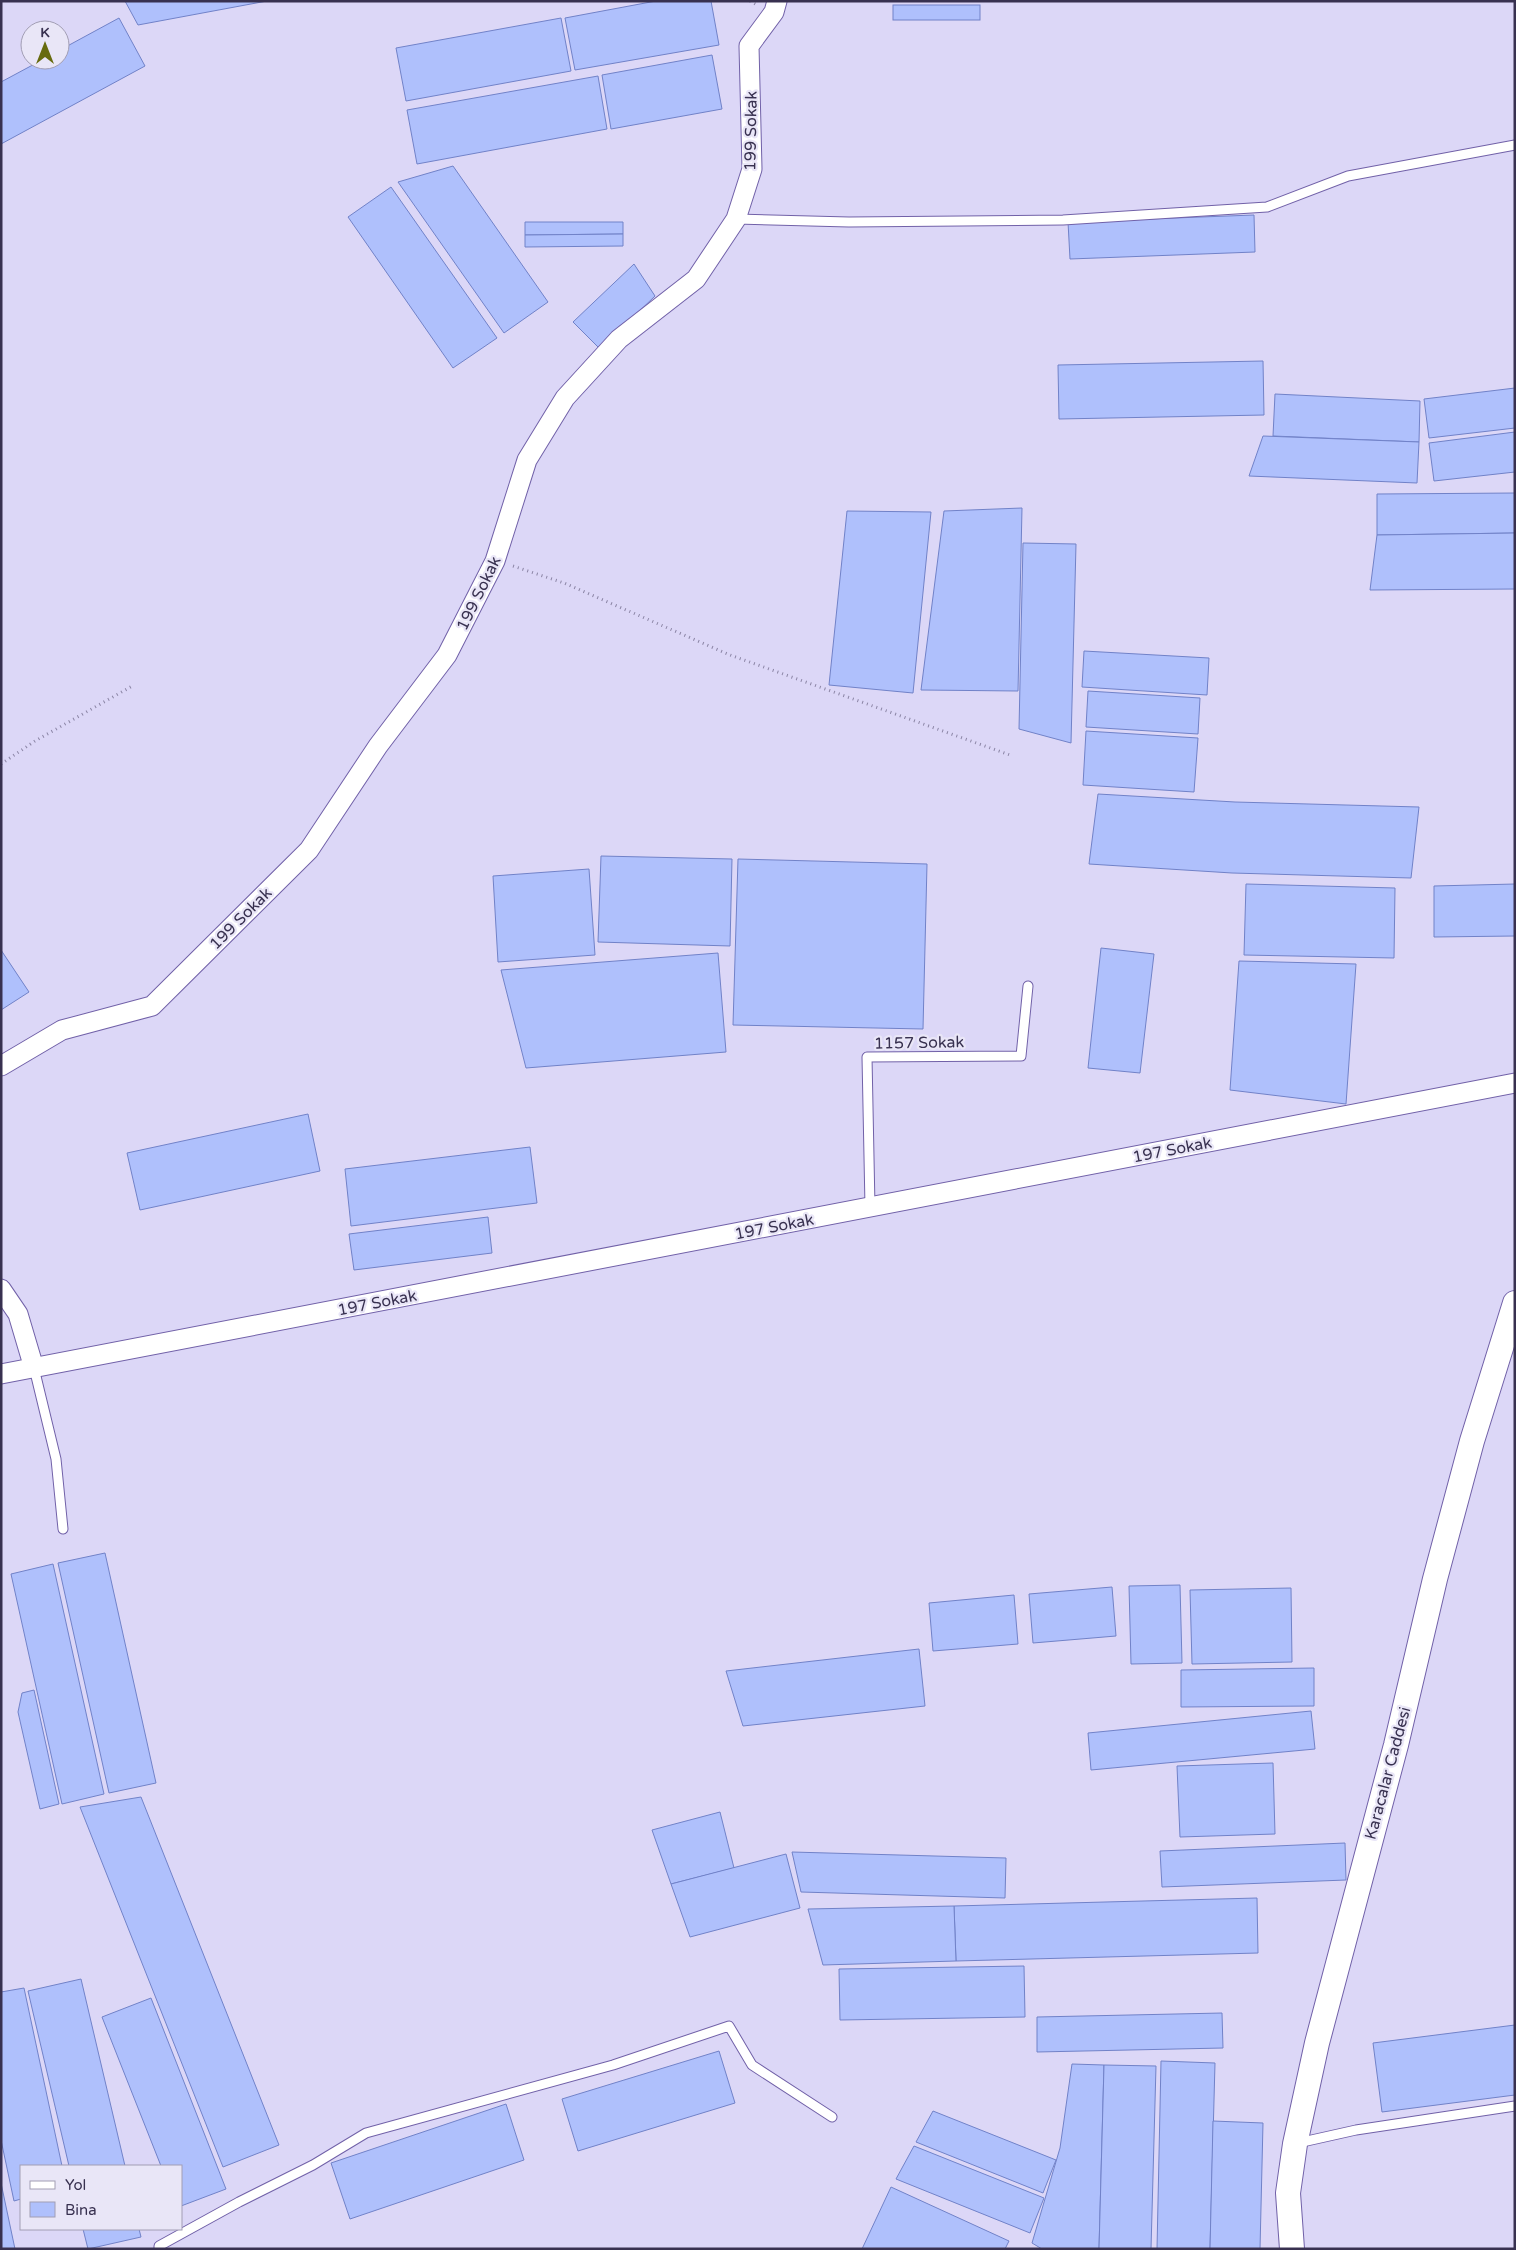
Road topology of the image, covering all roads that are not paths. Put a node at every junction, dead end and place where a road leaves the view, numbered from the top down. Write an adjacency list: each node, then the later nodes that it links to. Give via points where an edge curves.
1 (777, 1): 3 (street, 199 Sokak, via 774,12 749,46 752,169)
2 (1515, 145): 3 (lane, via 1348,176 1266,207 1063,220 849,222)
3 (736, 219): 5 (street, 199 Sokak, via 696,279 619,339 565,398 527,460 496,561 447,655 378,746 309,850 152,1006 62,1030)
4 (1028, 986): 7 (lane, 1157 Sokak, via 1021,1056 867,1057)
5 (1, 1066)
6 (1515, 1083): 7 (street, 197 Sokak)
7 (870, 1207): 10 (street, 197 Sokak)
8 (1, 1289): 10 (street, via 18,1314)
9 (1515, 1303): 15 (street, Karacalar Caddesi, via 1472,1441 1435,1580 1396,1745 1316,2043)
10 (34, 1368): 11 (street, 197 Sokak); 12 (lane, via 56,1459)
11 (1, 1374)
12 (64, 1529)
13 (1515, 2106): 15 (lane, via 1356,2130)
14 (832, 2117): 16 (lane, via 752,2065 729,2026 613,2065 366,2133 313,2165 167,2241)
15 (1295, 2144): 17 (street, Karacalar Caddesi, via 1288,2193)
16 (159, 2249)
17 (1292, 2249)

